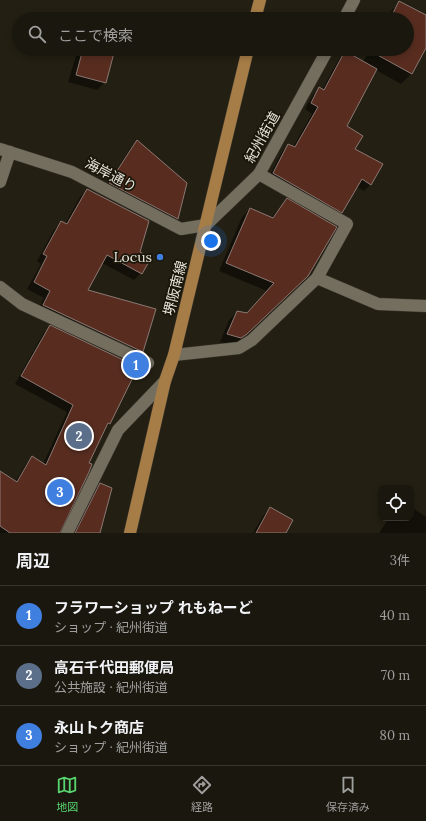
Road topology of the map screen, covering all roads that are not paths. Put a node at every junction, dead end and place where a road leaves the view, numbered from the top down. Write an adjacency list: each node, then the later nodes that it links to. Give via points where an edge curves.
1 (260, 0): 3 (main road)
2 (354, 0): 4 (street)
3 (257, 12)
4 (348, 12)
5 (246, 56): 10 (main road, 堺阪南線)
6 (324, 56): 8 (street, 紀州街道)
7 (5, 151): 9 (street); 10 (street, 海岸通り, via 72,172 181,229)
8 (259, 174): 10 (street, 紀州街道); 11 (street, via 347,224)
9 (0, 182)
10 (206, 225): 14 (main road, 堺阪南線)
11 (317, 278): 13 (street, via 378,304); 14 (street, via 252,340 239,348)
12 (0, 288): 15 (street, via 22,304)
13 (426, 306)
14 (174, 355): 16 (main road, 堺阪南線)
15 (148, 363)
16 (165, 381): 17 (street, via 118,430); 18 (main road, 堺阪南線)
17 (68, 533)
18 (130, 533)

